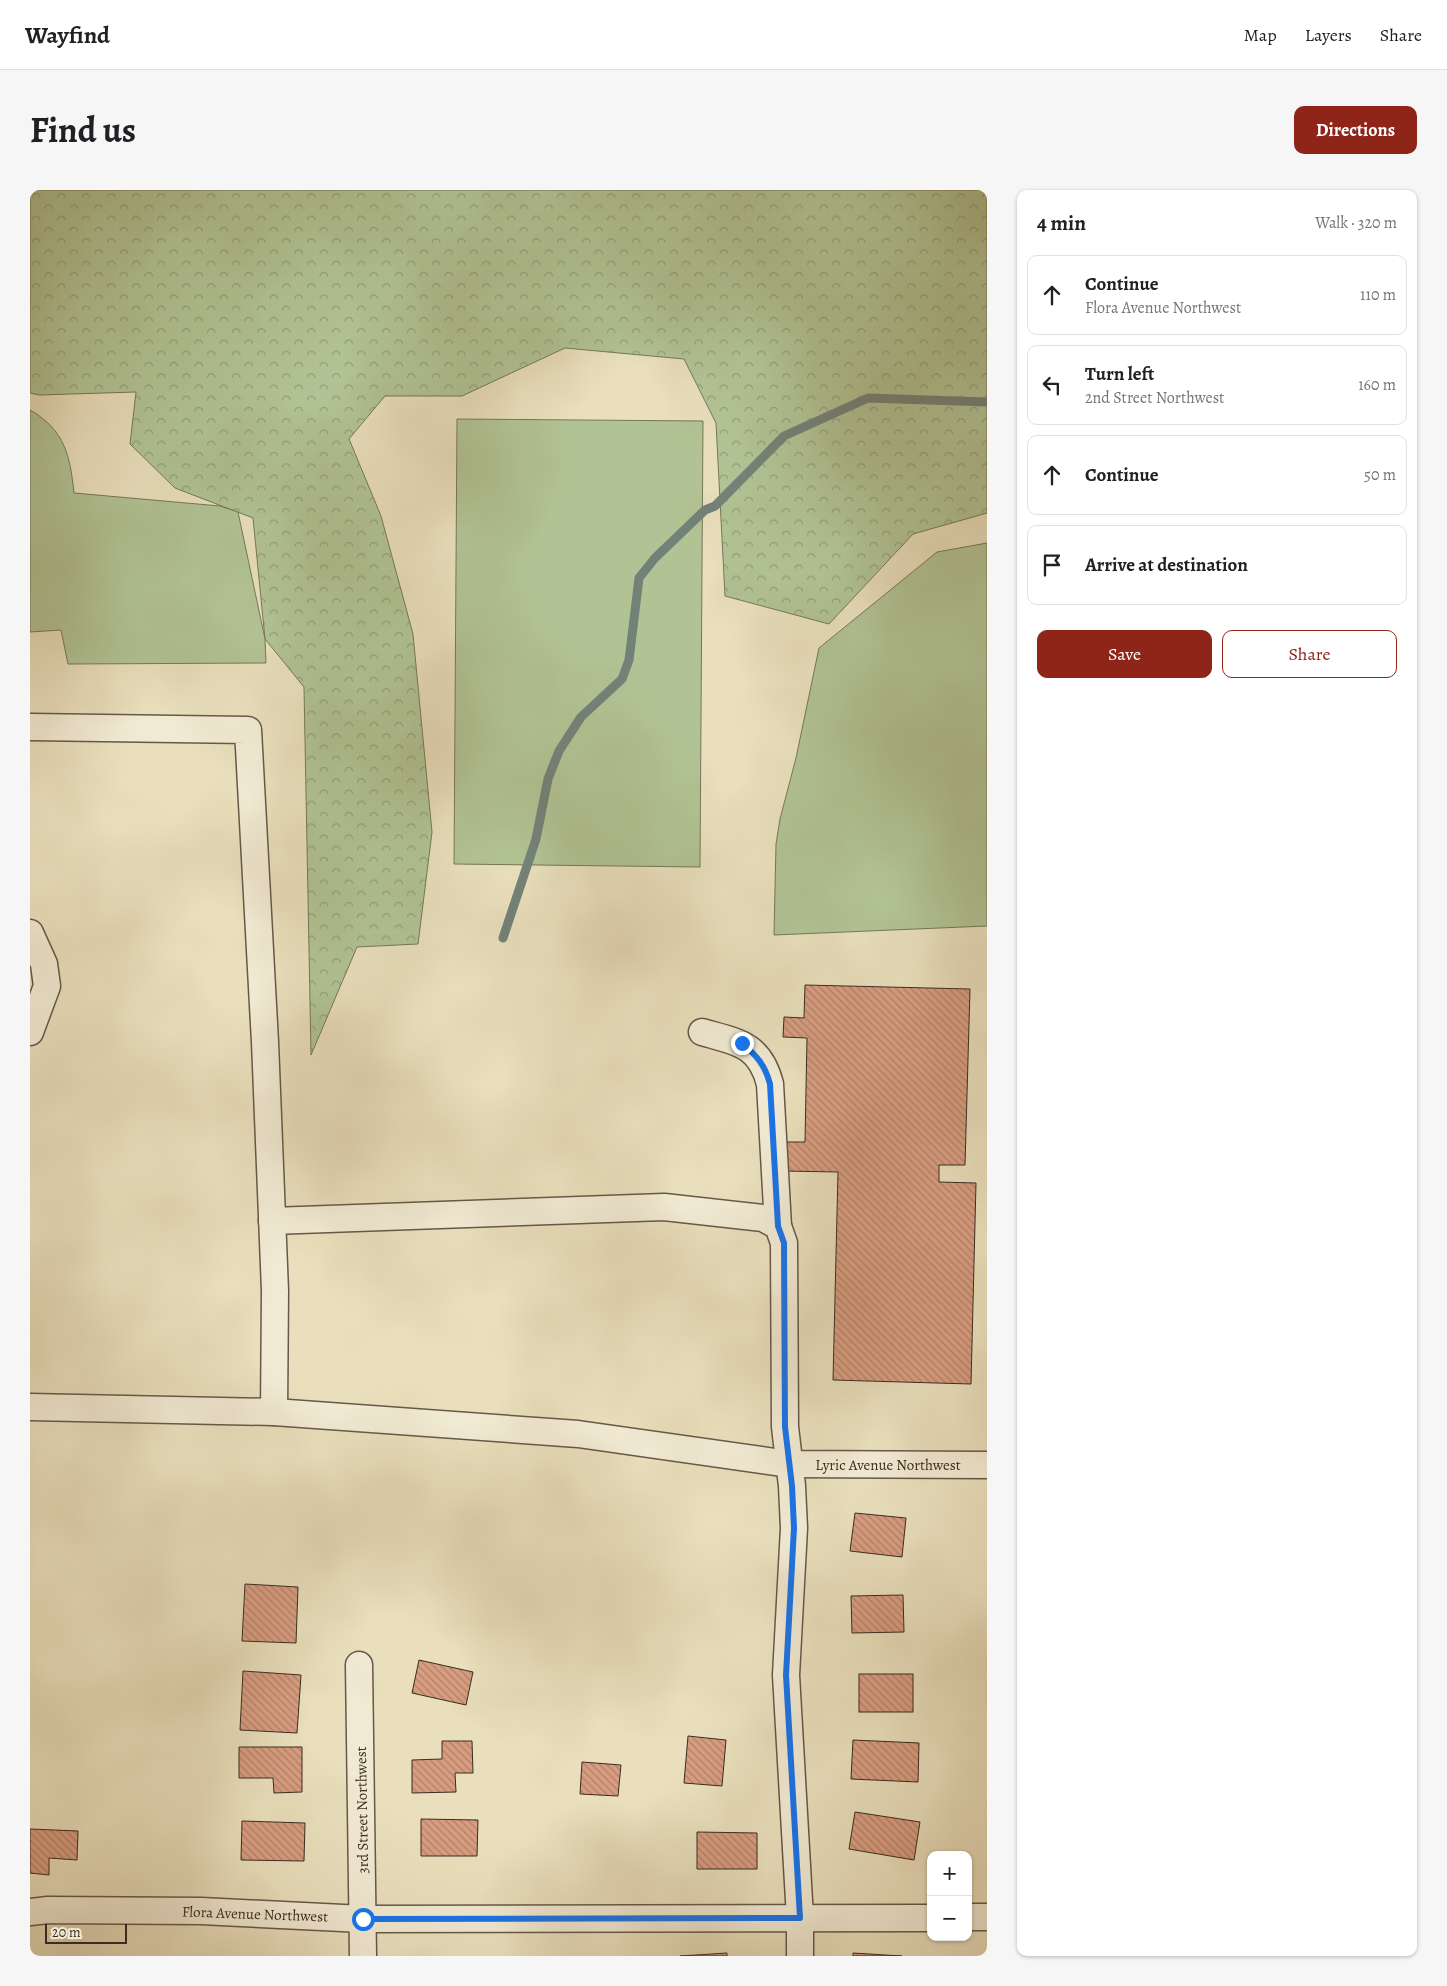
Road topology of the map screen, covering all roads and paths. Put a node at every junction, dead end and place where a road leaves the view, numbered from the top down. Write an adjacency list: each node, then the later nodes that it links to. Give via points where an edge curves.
1 (30, 727): 5 (street, via 248,730)
2 (30, 933): 3 (street, via 44,964 47,986)
3 (30, 1032)
4 (702, 1032): 6 (street, via 742,1043 766,1069 770,1084)
5 (272, 1221): 6 (street, via 664,1207 763,1218); 8 (street)
6 (781, 1234): 9 (street, via 785,1427)
7 (30, 1407): 8 (street, Lyric Avenue Northwest)
8 (274, 1412): 9 (street, Lyric Avenue Northwest, via 578,1434)
9 (789, 1464): 10 (street, Lyric Avenue Northwest); 15 (street, via 794,1528 786,1675)
10 (987, 1465)
11 (360, 1664): 17 (street, 3rd Street Northwest)
12 (30, 1912): 17 (street, Flora Avenue Northwest, via 201,1910)
13 (972, 1917): 14 (street)
14 (987, 1917)
15 (800, 1918): 16 (street, Flora Avenue Northwest); 17 (street, Flora Avenue Northwest); 19 (street)
16 (927, 1918)
17 (363, 1919): 18 (street, 3rd Street Northwest)
18 (364, 1956)
19 (800, 1956)

